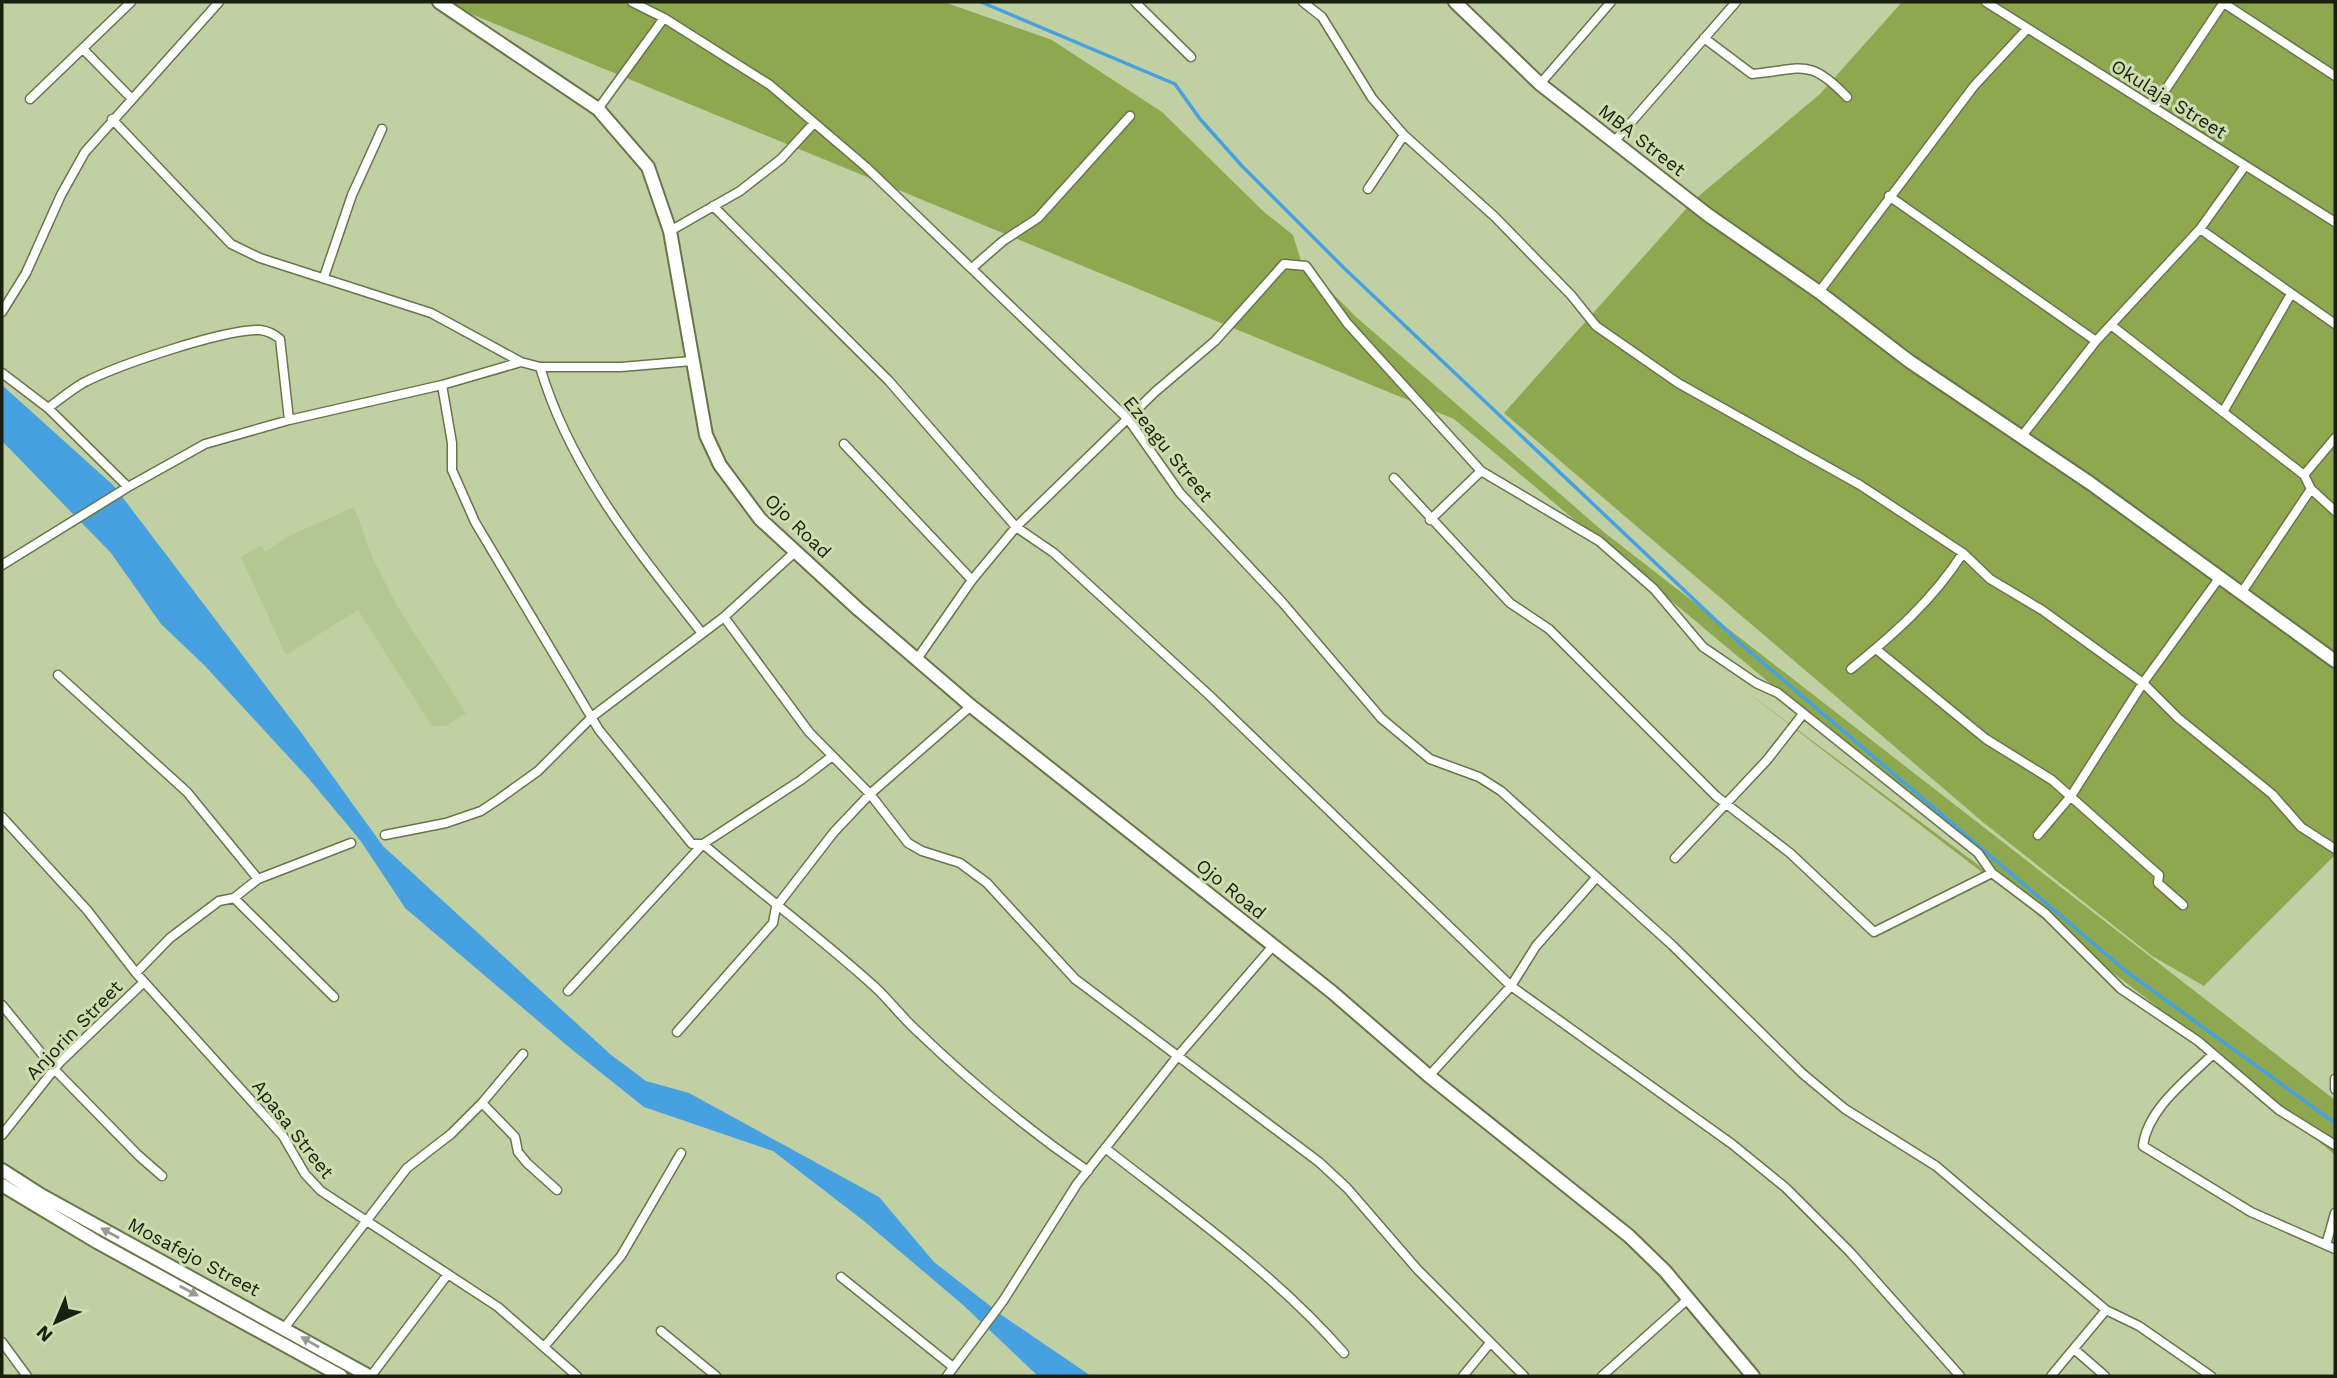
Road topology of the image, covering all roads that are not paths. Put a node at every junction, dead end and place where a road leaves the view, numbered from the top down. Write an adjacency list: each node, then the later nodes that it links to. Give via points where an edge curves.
1 (131, 2): 15 (street)
2 (219, 2): 21 (street)
3 (439, 2): 23 (street, Ojo Road)
4 (632, 2): 12 (street, Ezeagu Street)
5 (1135, 2): 16 (street)
6 (1303, 2): 28 (street, via 1322,17 1372,98)
7 (1455, 2): 18 (street, MBA Street)
8 (1611, 2): 18 (street)
9 (1737, 2): 14 (street)
10 (1986, 2): 13 (street, Okulaja Street)
11 (2223, 2): 17 (street); 22 (street)
12 (664, 18): 23 (street); 26 (street, Ezeagu Street, via 769,85)
13 (2027, 29): 22 (street, Okulaja Street); 32 (street, via 1973,86)
14 (1704, 38): 19 (street, via 1752,74 1793,67 1812,69); 29 (street)
15 (83, 49): 20 (street); 21 (street)
16 (1191, 57)
17 (2335, 76)
18 (1540, 84): 29 (street, MBA Street)
19 (1847, 97)
20 (30, 99)
21 (132, 99): 25 (street)
22 (2154, 107): 30 (street, Okulaja Street)
23 (598, 109): 36 (street, Ojo Road, via 648,167)
24 (1130, 116): 37 (street, via 1038,218)
25 (113, 119): 38 (street, via 231,244); 41 (street, via 85,152)
26 (814, 123): 33 (street, via 781,159); 37 (street, Ezeagu Street)
27 (382, 130): 38 (street, via 352,195)
28 (1404, 135): 31 (street); 66 (street, via 1495,217 1595,326 1678,383 1860,485)
29 (1613, 143): 39 (street, MBA Street)
30 (2245, 166): 34 (street, Okulaja Street); 35 (street)
31 (1368, 189)
32 (1889, 196): 39 (street); 44 (street)
33 (713, 206): 36 (street); 64 (street, via 888,381)
34 (2335, 222)
35 (2200, 229): 40 (street); 43 (street)
36 (670, 230): 45 (street, Ojo Road)
37 (972, 268): 52 (street, Ezeagu Street)
38 (324, 277): 46 (street, via 431,313)
39 (1819, 292): 54 (street, MBA Street, via 1909,361)
40 (2291, 294): 42 (street); 51 (street)
41 (2, 312)
42 (2335, 324)
43 (2111, 325): 44 (street); 51 (street)
44 (2096, 341): 54 (street)
45 (692, 361): 47 (street); 65 (street, Ojo Road, via 706,435 720,465 760,519)
46 (522, 362): 47 (street); 49 (street)
47 (540, 367): 72 (street, via 564,434 591,481)
48 (2, 373): 50 (street)
49 (442, 385): 53 (street); 81 (street, via 452,470 462,496)
50 (48, 408): 53 (street, via 82,384 128,365 229,334 260,330 280,339); 60 (street)
51 (2224, 412): 58 (street)
52 (1128, 419): 57 (street, via 1214,341 1284,264 1306,267 1347,323); 64 (street); 95 (street, Ezeagu Street, via 1180,493 1381,718 1430,759 1479,777 1501,791)
53 (289, 420): 60 (street, via 205,444)
54 (2022, 436): 68 (street, MBA Street)
55 (2335, 438): 58 (street)
56 (844, 444): 69 (street)
57 (1481, 471): 63 (street); 80 (street, via 1599,541 1654,589 1703,647 1778,693)
58 (2304, 475): 61 (street)
59 (1394, 478): 63 (street)
60 (127, 488): 67 (street)
61 (2311, 489): 62 (street); 70 (street)
62 (2335, 511)
63 (1430, 520): 85 (street, via 1510,603 1549,629)
64 (1016, 527): 69 (street); 102 (street, via 1054,553 1209,695)
65 (796, 551): 71 (street); 74 (street, Ojo Road)
66 (1963, 553): 73 (street, via 1924,605); 78 (street, via 1990,579 2042,610)
67 (2, 565)
68 (2220, 577): 70 (street, MBA Street); 78 (street)
69 (972, 580): 74 (street)
70 (2242, 592): 75 (street, MBA Street)
71 (724, 617): 72 (street); 82 (street)
72 (701, 632): 81 (street)
73 (1876, 649): 76 (street); 84 (street, via 1953,714)
74 (917, 659): 79 (street, Ojo Road)
75 (2335, 661)
76 (1851, 670)
77 (58, 675): 94 (street, via 187,792)
78 (2143, 683): 84 (street); 91 (street, via 2178,718 2272,794 2301,827)
79 (971, 706): 83 (street); 99 (street, Ojo Road)
80 (1803, 714): 85 (street); 93 (street, via 1978,853)
81 (593, 716): 87 (street, via 538,771 481,811); 90 (street, via 607,741 682,834 692,844)
82 (831, 757): 83 (street); 90 (street)
83 (870, 794): 98 (street); 109 (street, via 908,843 960,863 986,883 1075,979)
84 (2071, 796): 88 (street); 97 (street, via 2159,875 2158,883)
85 (1727, 804): 92 (street); 93 (street, via 1790,853 1874,932)
86 (2, 817): 100 (street, Apasa Street, via 87,910)
87 (385, 835)
88 (2038, 835)
89 (351, 843): 94 (street, Anjorin Street)
90 (703, 844): 98 (street); 103 (street)
91 (2335, 849)
92 (1675, 858)
93 (1992, 873): 108 (street, via 2045,913 2121,989 2188,1033)
94 (258, 878): 96 (street, Anjorin Street)
95 (1596, 878): 102 (street, via 1536,946); 131 (street, Ezeagu Street, via 1672,945 1803,1074 1846,1109 1936,1166)
96 (233, 898): 100 (street, Anjorin Street, via 219,901 170,938); 104 (street)
97 (2183, 905)
98 (776, 907): 106 (street, via 773,923); 120 (street, via 877,989 940,1053)
99 (1272, 947): 109 (street); 111 (street, Ojo Road)
100 (136, 973): 101 (street, Apasa Street)
101 (144, 982): 110 (street, Anjorin Street); 125 (street, Apasa Street, via 283,1136 305,1174)
102 (1511, 986): 111 (street); 150 (street, via 1786,1188)
103 (568, 991)
104 (334, 997)
105 (2, 1005): 110 (street)
106 (677, 1032)
107 (523, 1054): 114 (street)
108 (2212, 1055): 116 (street, via 2279,1110); 126 (street, via 2170,1096 2144,1136 2143,1146 2250,1212)
109 (1177, 1057): 117 (street); 135 (street, via 1347,1188)
110 (55, 1070): 115 (street, Anjorin Street); 121 (street)
111 (1429, 1076): 130 (street, Ojo Road, via 1629,1236)
112 (2335, 1079): 113 (street)
113 (2335, 1089)
114 (482, 1103): 123 (street, via 515,1137 518,1152 527,1163); 125 (street, via 407,1168)
115 (2, 1135)
116 (2335, 1145)
117 (1105, 1148): 120 (street); 138 (street, via 1233,1248 1311,1315)
118 (681, 1153): 136 (street, via 621,1256)
119 (2, 1170): 132 (street, Mosafejo Street, one-way to 119)
120 (1088, 1171): 139 (street, via 1003,1301)
121 (162, 1176)
122 (2, 1185): 141 (street, Mosafejo Street, one-way to 141)
123 (557, 1190)
124 (2335, 1213): 126 (street)
125 (363, 1222): 128 (street, Apasa Street); 132 (street)
126 (2326, 1245): 127 (street)
127 (2335, 1249)
128 (448, 1274): 136 (street, Apasa Street, via 498,1307); 142 (street)
129 (841, 1277): 139 (street)
130 (1688, 1299): 148 (street); 149 (street, Ojo Road)
131 (2106, 1310): 137 (street); 153 (street, Ezeagu Street, via 2139,1326)
132 (285, 1327): 142 (street, Mosafejo Street, one-way to 132)
133 (661, 1331): 144 (street)
134 (2, 1342): 140 (street)
135 (1490, 1343): 146 (street); 147 (street)
136 (544, 1348): 143 (street, Apasa Street)
137 (2074, 1349): 151 (street); 152 (street)
138 (1344, 1353)
139 (953, 1367): 145 (street)
140 (27, 1376)
141 (341, 1376)
142 (370, 1376)
143 (577, 1376)
144 (716, 1376)
145 (947, 1376)
146 (1462, 1376)
147 (1524, 1376)
148 (1602, 1376)
149 (1753, 1376)
150 (1960, 1376)
151 (2051, 1376)
152 (2105, 1376)
153 (2211, 1376)

